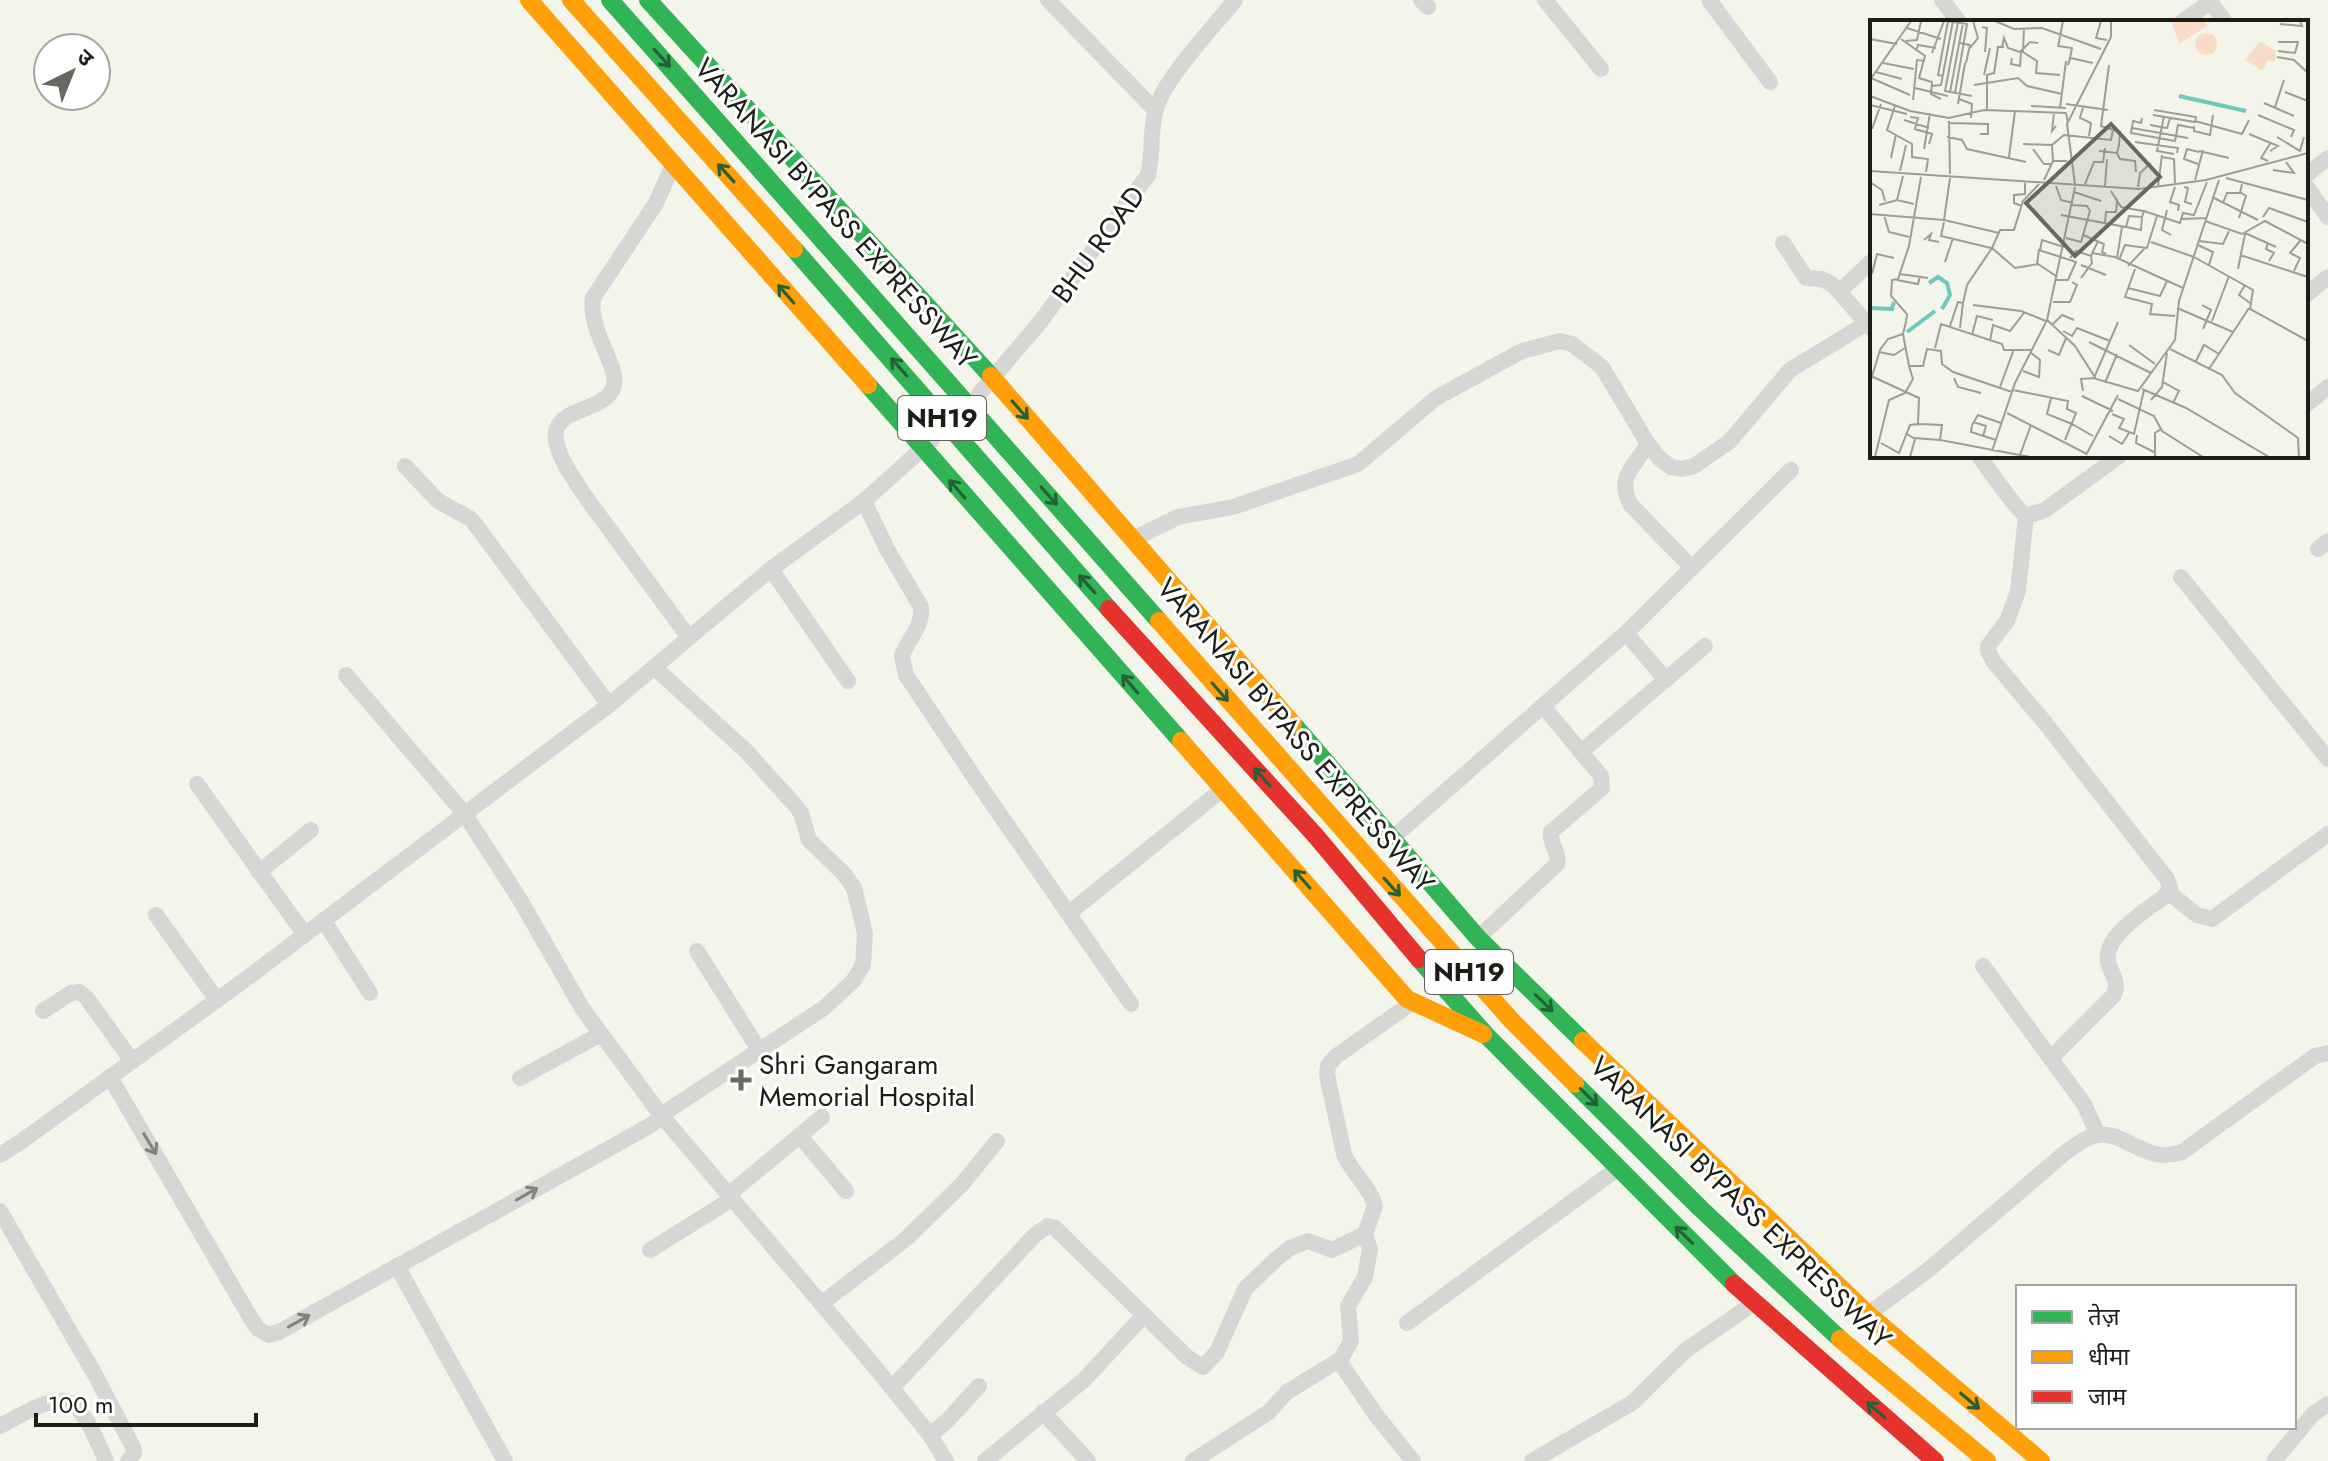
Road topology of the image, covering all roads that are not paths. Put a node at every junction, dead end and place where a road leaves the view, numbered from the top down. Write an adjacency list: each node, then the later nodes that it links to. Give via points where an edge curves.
1 (529, 0): 18 (main road)
2 (571, 0): 76 (main road, VARANASI BYPASS EXPRESSWAY / NH19, one-way to 2, via 1315,835)
3 (610, 0): 118 (main road, VARANASI BYPASS EXPRESSWAY / NH19, one-way to 118, via 1511,1020 1847,1345)
4 (648, 0): 28 (main road)
5 (1048, 0): 16 (street)
6 (1235, 0): 16 (street, BHU ROAD, via 1166,87)
7 (1545, 0): 14 (street)
8 (1709, 0): 15 (street)
9 (1942, 0): 11 (street)
10 (2209, 1): 12 (street); 13 (street)
11 (1957, 20)
12 (2185, 20)
13 (2223, 20)
14 (1601, 69)
15 (1770, 82)
16 (1155, 110): 28 (street, BHU ROAD, via 1148,175)
17 (2328, 158): 19 (street)
18 (673, 165): 33 (main road, one-way to 18); 45 (street, via 656,203 593,298 594,326 615,377 614,387 564,419 556,433 574,480)
19 (2308, 173)
20 (2308, 189): 21 (street)
21 (2328, 217)
22 (1783, 243): 25 (street, via 1806,278 1827,280)
23 (1870, 263): 25 (street)
24 (2328, 277): 26 (street)
25 (1840, 291): 27 (street)
26 (2308, 293)
27 (1870, 324): 32 (street, via 1790,370 1729,442 1694,466 1671,467)
28 (994, 379): 30 (street, BHU ROAD); 40 (main road, one-way to 40)
29 (2328, 387): 31 (street)
30 (979, 394)
31 (2308, 403)
32 (1648, 444): 40 (street, via 1602,367 1572,344 1548,342 1436,398 1358,464 1233,507 1178,517); 41 (street, via 1627,476 1624,492)
33 (927, 445): 38 (street); 56 (main road, one-way to 33)
34 (1981, 458): 39 (street)
35 (2116, 458): 39 (street, via 2045,510)
36 (405, 466): 51 (street, via 438,501 471,519)
37 (1791, 470): 41 (street)
38 (864, 501): 42 (street); 63 (street, via 921,607 918,629 902,656 906,675)
39 (2026, 516): 62 (street, via 2018,591 1988,651 2167,879)
40 (1133, 539): 60 (main road)
41 (1692, 568): 44 (street)
42 (771, 569): 45 (street); 50 (street)
43 (2181, 577): 53 (street)
44 (1626, 633): 49 (street); 52 (street)
45 (689, 638): 47 (street)
46 (1705, 646): 49 (street)
47 (654, 667): 51 (street); 77 (street, via 746,751 795,805 809,840 850,881 859,902 865,950 858,974 824,1008)
48 (346, 675): 57 (street)
49 (1666, 680): 54 (street)
50 (848, 681)
51 (609, 705): 57 (street)
52 (1543, 706): 54 (street); 60 (street)
53 (2324, 747)
54 (1582, 751): 67 (street, via 1601,776 1602,788 1551,832 1557,864)
55 (197, 784): 61 (street)
56 (1223, 789): 63 (street); 72 (main road, one-way to 56)
57 (464, 813): 65 (street); 75 (street)
58 (311, 830): 61 (street)
59 (2328, 834): 62 (street, via 2212,919 2197,915)
60 (1390, 840): 67 (main road)
61 (259, 872): 66 (street)
62 (2168, 892): 79 (street, via 2112,941 2107,956 2117,984 2114,995)
63 (1069, 913): 73 (street)
64 (156, 915): 71 (street)
65 (324, 921): 66 (street); 70 (street)
66 (305, 935): 71 (street)
67 (1478, 938): 98 (main road, one-way to 98)
68 (697, 951): 77 (street)
69 (1983, 966): 79 (street)
70 (370, 993)
71 (217, 1000): 80 (street)
72 (1413, 1002): 76 (main road); 93 (street, via 1328,1066 1344,1154 1375,1206)
73 (1131, 1004)
74 (43, 1011): 80 (street, via 79,992)
75 (601, 1034): 82 (street); 83 (street)
76 (1486, 1035): 89 (main road, VARANASI BYPASS EXPRESSWAY / NH19)
77 (759, 1050): 83 (street)
78 (2328, 1053): 85 (street, via 2315,1056 2182,1152 2160,1157)
79 (2051, 1058): 85 (street, via 2084,1104)
80 (132, 1061): 81 (street)
81 (110, 1077): 88 (street); 95 (street, one-way to 95, via 258,1329 269,1335 279,1332)
82 (520, 1078)
83 (661, 1115): 91 (street); 95 (street, one-way to 83)
84 (822, 1117): 86 (street)
85 (2098, 1135): 98 (street, via 2066,1152 1927,1271)
86 (800, 1136): 90 (street); 91 (street)
87 (997, 1141): 97 (street, via 907,1238)
88 (0, 1155)
89 (1617, 1169): 96 (main road, VARANASI BYPASS EXPRESSWAY / NH19, one-way to 89); 100 (street)
90 (846, 1191)
91 (730, 1197): 94 (street); 97 (street)
92 (0, 1211): 109 (street, via 116,1412 133,1447)
93 (1365, 1234): 99 (street, via 1332,1250 1308,1241 1290,1248 1245,1289 1217,1352 1203,1367); 101 (street, via 1370,1257 1348,1306 1351,1341)
94 (650, 1250)
95 (397, 1266): 110 (street)
96 (1754, 1303): 116 (street, via 1686,1350 1632,1403); 117 (main road, VARANASI BYPASS EXPRESSWAY / NH19, one-way to 96)
97 (821, 1304): 103 (street)
98 (1868, 1314): 119 (main road, one-way to 119)
99 (1144, 1315): 103 (street, via 1048,1226); 105 (street, via 1085,1379)
100 (1407, 1323)
101 (1341, 1359): 114 (street); 115 (street)
102 (979, 1386): 107 (street)
103 (892, 1388): 107 (street)
104 (2328, 1404): 120 (street, via 2313,1414)
105 (1043, 1412): 112 (street); 113 (street)
106 (0, 1426): 108 (street, via 62,1398 82,1414)
107 (930, 1435): 111 (street)
108 (106, 1461)
109 (128, 1461)
110 (505, 1461)
111 (946, 1461)
112 (985, 1461)
113 (1088, 1461)
114 (1193, 1461)
115 (1413, 1461)
116 (1532, 1461)
117 (1935, 1461)
118 (1987, 1461)
119 (2041, 1461)
120 (2274, 1461)

